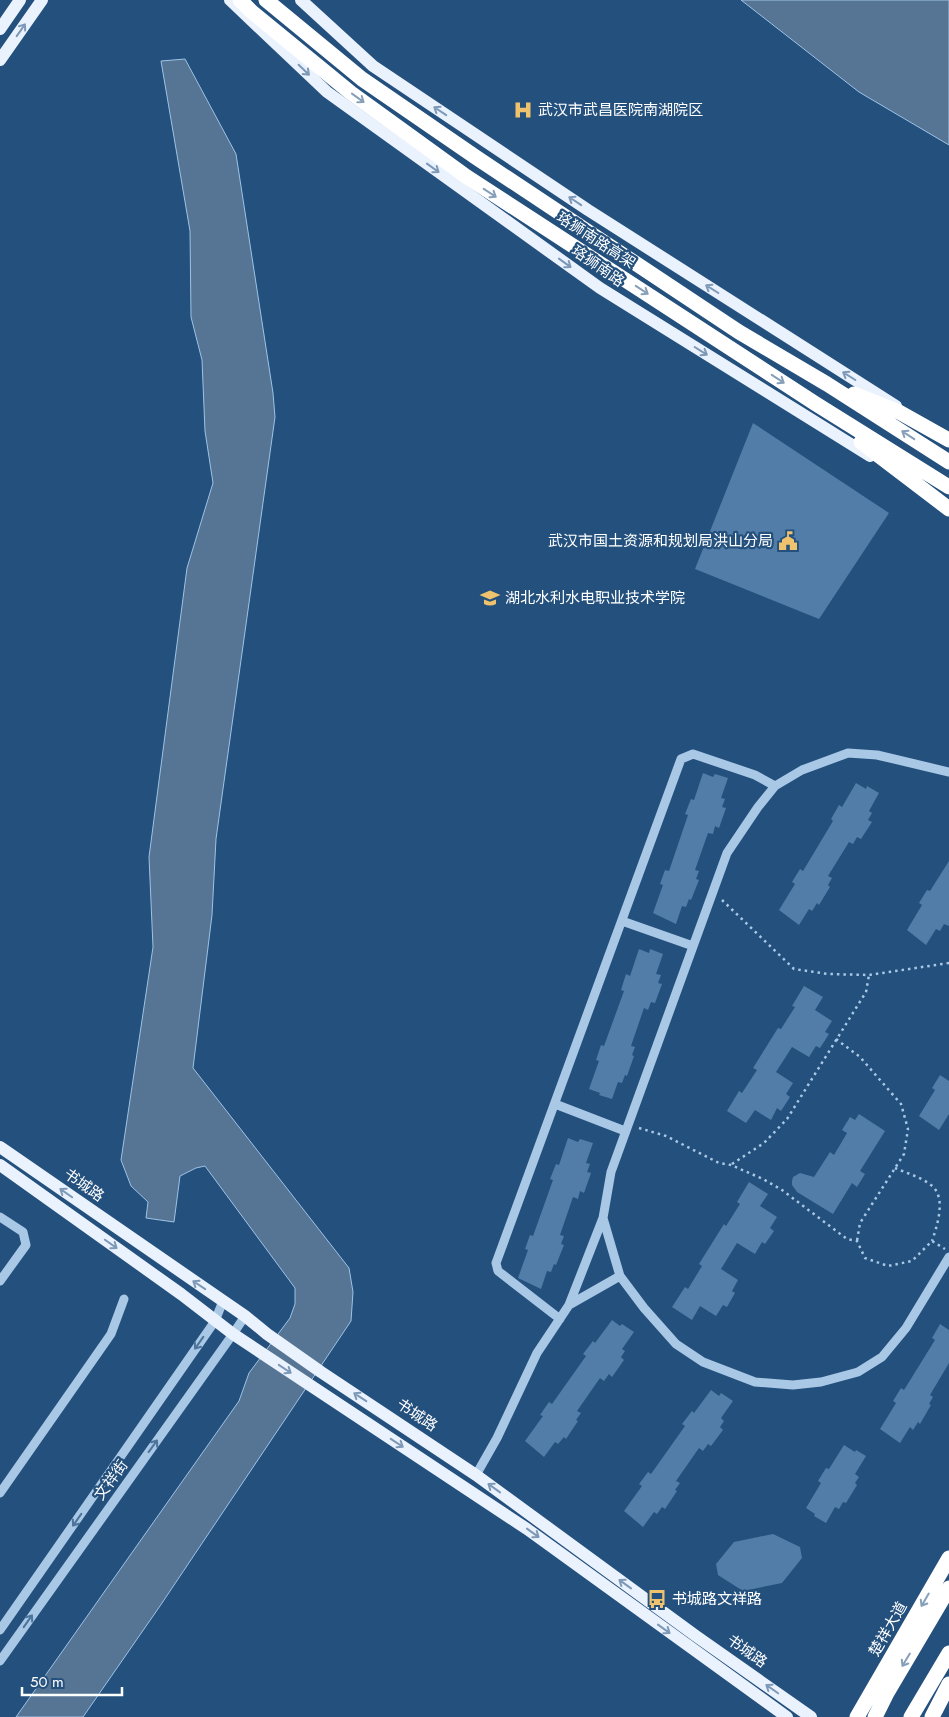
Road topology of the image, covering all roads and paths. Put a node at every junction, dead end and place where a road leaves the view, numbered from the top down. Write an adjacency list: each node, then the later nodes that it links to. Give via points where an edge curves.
1 (20, 0): 7 (main road)
2 (42, 0): 8 (main road, one-way to 2)
3 (230, 0): 14 (main road, 珞狮南路, one-way to 14, via 327,92 600,288)
4 (240, 0): 10 (highway, 珞狮南路高架, one-way to 10, via 351,93 467,177)
5 (266, 0): 9 (highway, 珞狮南路高架, via 362,79 462,148 739,332)
6 (301, 0): 11 (main road, one-way to 6, via 588,210 372,66)
7 (0, 29)
8 (0, 60)
9 (827, 384): 11 (highway, via 900,412); 12 (highway, 珞狮南路高架, one-way to 9)
10 (816, 404): 13 (highway, 珞狮南路高架); 14 (highway)
11 (949, 440)
12 (949, 462)
13 (949, 487)
14 (949, 507)
15 (949, 772): 16 (street, via 877,755 848,753 802,770)
16 (775, 786): 17 (street, via 727,853); 18 (street, via 755,775 693,754 681,759)
17 (713, 892): 19 (street); 21 (path, via 794,969)
18 (622, 920): 19 (street); 23 (street)
19 (693, 946): 24 (street)
20 (949, 963): 21 (path)
21 (869, 975): 22 (path, via 866,992)
22 (836, 1039): 27 (path, via 787,1119 764,1143); 28 (path, via 860,1057 901,1104 908,1129 904,1154)
23 (555, 1104): 24 (street); 41 (street, via 496,1263 498,1271)
24 (627, 1128): 27 (path, via 666,1136); 30 (street, via 610,1172)
25 (0, 1147): 38 (main road, 书城路, one-way to 25)
26 (0, 1165): 42 (main road, 书城路, one-way to 42)
27 (731, 1165): 32 (path, via 782,1190 847,1240)
28 (895, 1168): 31 (path, via 932,1185 939,1196 940,1219); 32 (path, via 860,1223)
29 (0, 1217): 36 (street, via 22,1232 26,1245)
30 (603, 1218): 35 (street); 39 (street)
31 (932, 1241): 32 (path, via 912,1261 888,1266 866,1258); 33 (path)
32 (858, 1242)
33 (949, 1251)
34 (949, 1257): 35 (street, via 906,1328 882,1357 858,1372 821,1382 793,1385 755,1382 703,1362 676,1344)
35 (620, 1276): 39 (street)
36 (0, 1282)
37 (124, 1299): 45 (street, via 111,1334)
38 (223, 1301): 40 (main road, 书城路); 42 (street, 文祥街)
39 (569, 1305): 41 (street)
40 (244, 1316): 43 (street, 文祥街); 44 (main road, 书城路, one-way to 40, via 321,1372)
41 (560, 1319): 44 (street, via 537,1353)
42 (215, 1321): 43 (main road, 书城路); 48 (street, 文祥街, one-way to 48)
43 (233, 1334): 50 (street, 文祥街, one-way to 43); 52 (main road, 书城路, one-way to 52, via 527,1529)
44 (476, 1475): 53 (main road, 书城路, one-way to 44)
45 (0, 1493)
46 (949, 1558): 54 (highway, 楚祥大道, one-way to 54)
47 (949, 1588): 55 (highway, one-way to 55)
48 (0, 1630)
49 (949, 1653): 56 (highway)
50 (0, 1661)
51 (949, 1684): 57 (highway)
52 (787, 1717)
53 (812, 1717)
54 (857, 1717)
55 (875, 1717)
56 (911, 1717)
57 (932, 1717)

